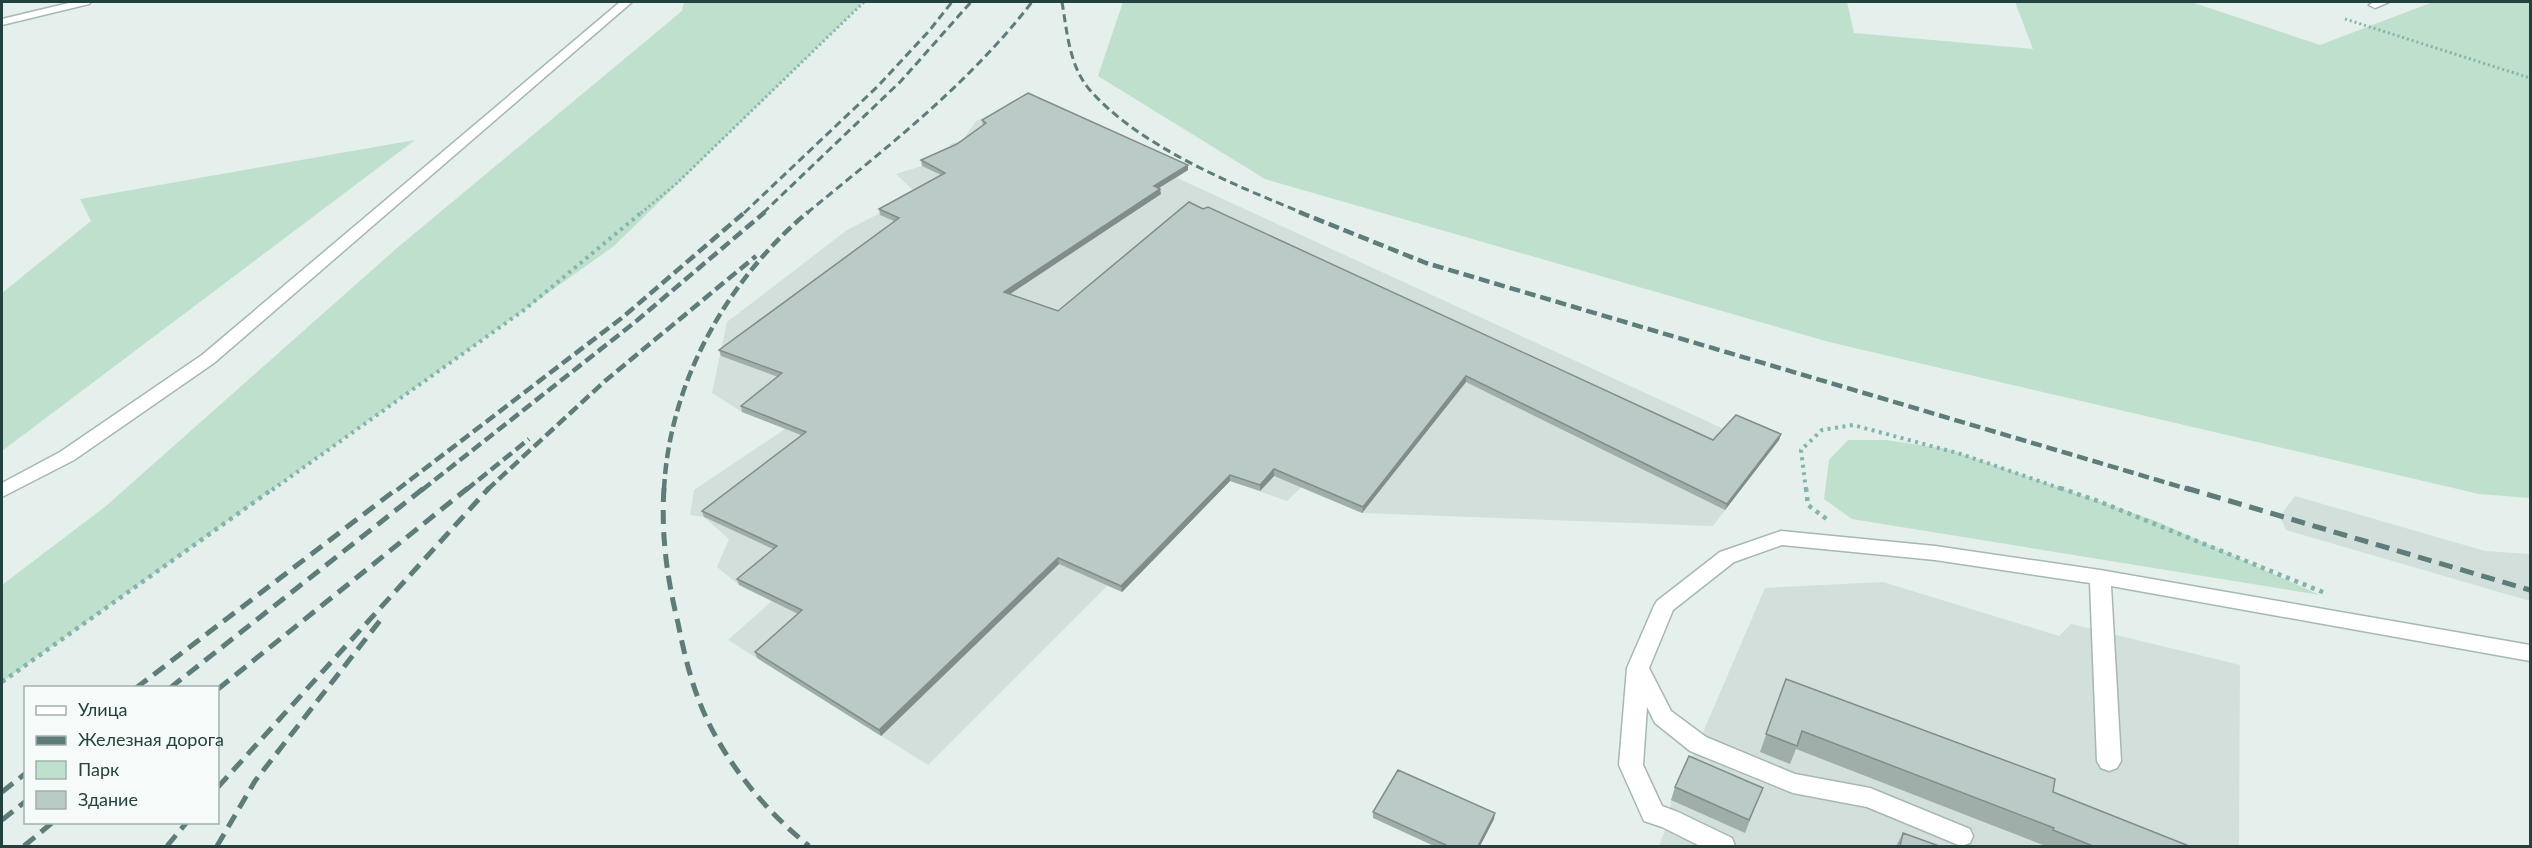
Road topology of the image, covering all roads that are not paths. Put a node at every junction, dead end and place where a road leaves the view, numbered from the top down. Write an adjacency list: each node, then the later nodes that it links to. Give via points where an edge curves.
1 (85, 2): 3 (street)
2 (626, 2): 4 (street, via 208,359 67,456)
3 (2, 22)
4 (2, 491)
5 (2100, 577): 6 (street); 7 (street, via 1935,553 1781,538 1727,557 1664,606); 8 (street)
6 (2530, 653)
7 (1638, 668): 9 (street, via 1663,717 1698,744 1793,783 1870,798); 10 (street, via 1631,765 1653,814)
8 (2109, 761)
9 (1961, 836)
10 (1723, 846)

